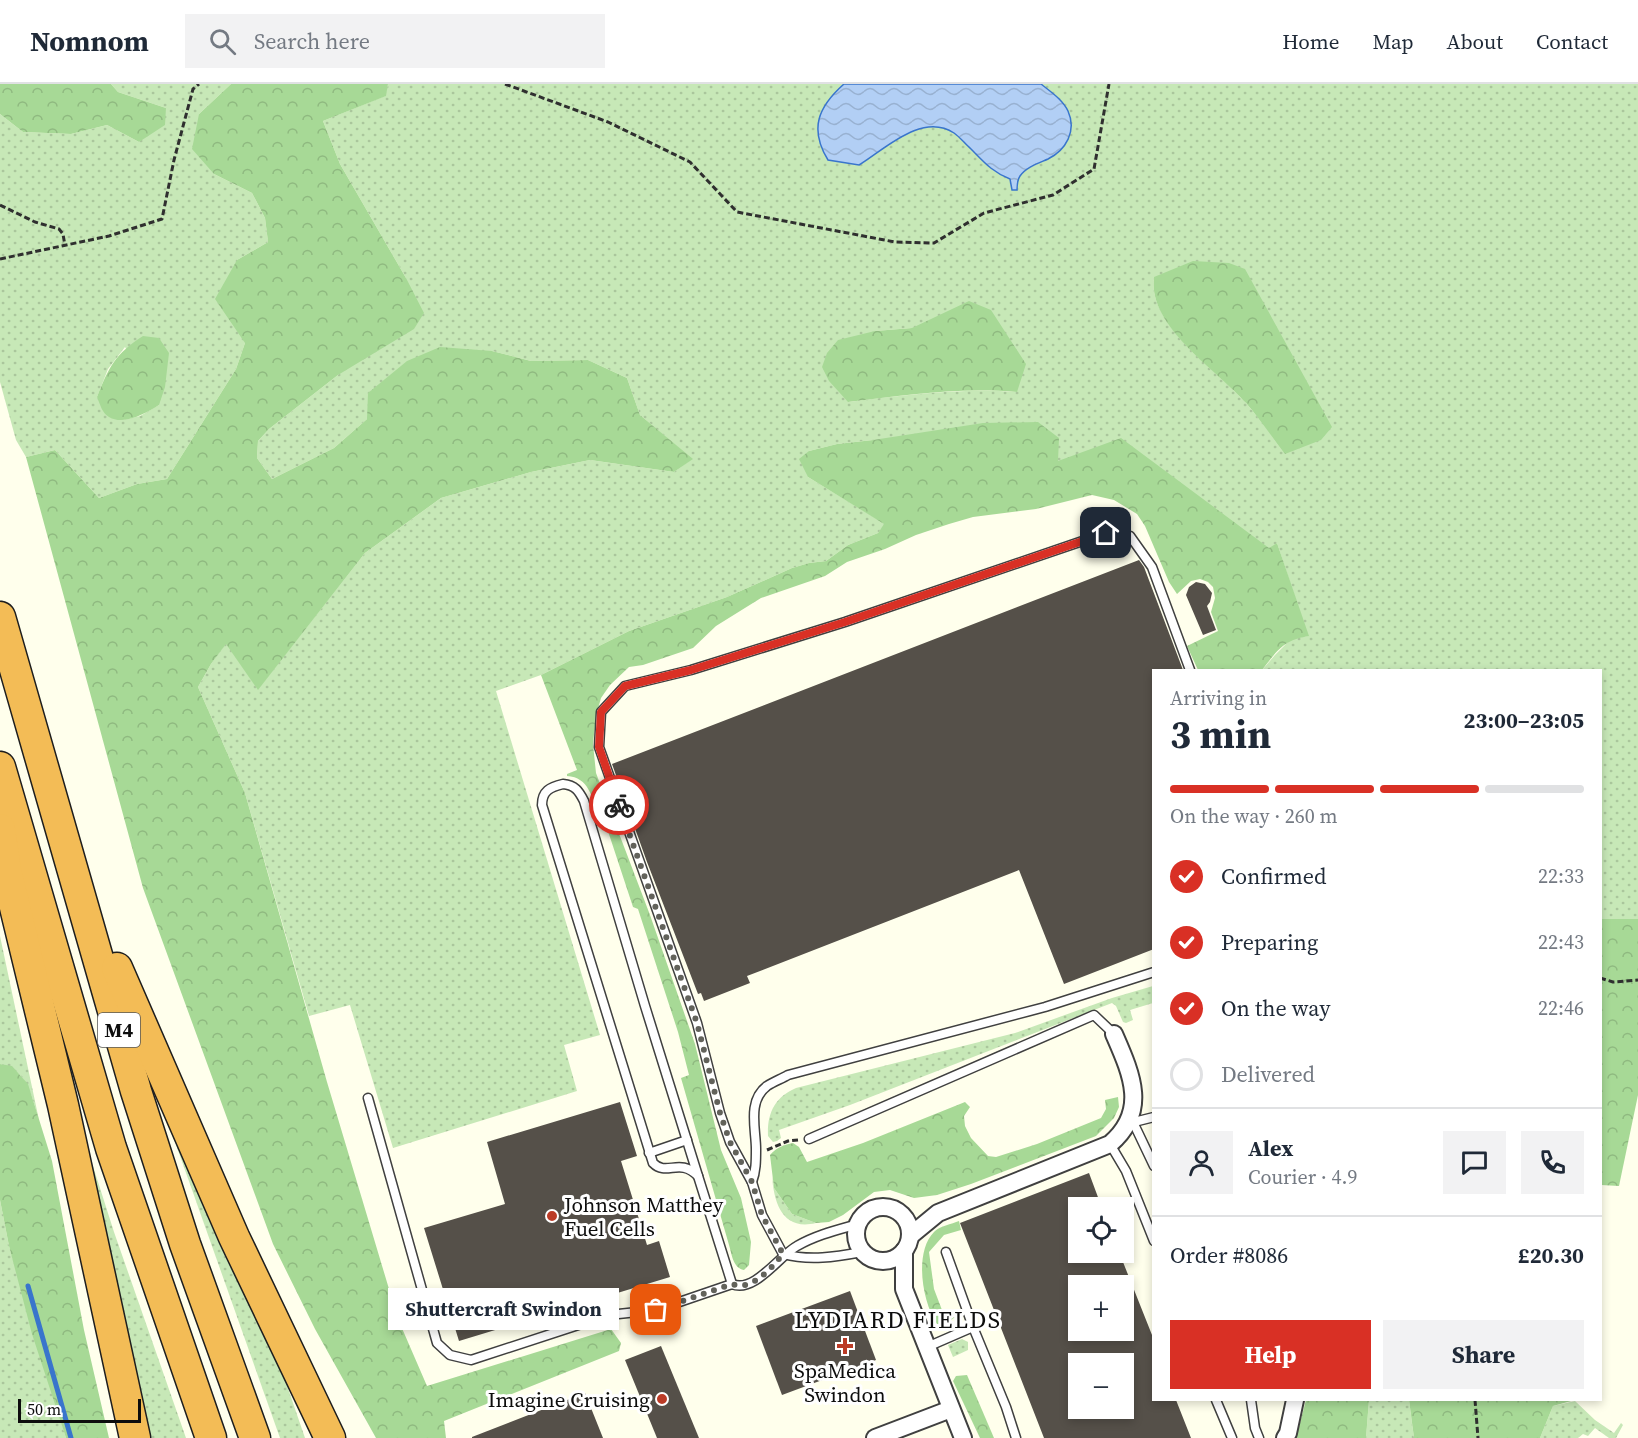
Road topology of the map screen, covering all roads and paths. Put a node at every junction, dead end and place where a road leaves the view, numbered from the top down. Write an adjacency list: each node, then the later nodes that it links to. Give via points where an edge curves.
1 (199, 84): 5 (path, via 193,89 162,219)
2 (505, 84): 3 (path, via 608,122 690,162 737,212 895,242 934,243 984,213 1053,195 1094,169)
3 (1109, 84)
4 (0, 205): 5 (path, via 59,229)
5 (65, 246): 6 (path)
6 (0, 259)
7 (0, 617): 11 (highway, M4)
8 (1190, 669): 26 (lane, via 1152,567 1130,536 1106,533 845,622 691,670 625,686 601,712 599,747 697,1023 730,1142)
9 (0, 767): 46 (highway, M4, via 111,1148)
10 (0, 829): 45 (highway, via 6,870 66,1116)
11 (63, 841): 47 (highway, M4, via 185,1244); 48 (highway, M4, via 197,1155)
12 (1152, 973): 23 (lane, via 1045,1007 788,1075 765,1087 756,1103)
13 (1602, 979): 14 (path)
14 (1638, 980)
15 (1114, 1034): 18 (street, via 1134,1088); 19 (lane, via 1094,1015)
16 (368, 1098): 36 (lane, via 437,1343 450,1355 471,1360 609,1315 656,1310)
17 (1152, 1118): 18 (lane)
18 (1130, 1123): 21 (street); 24 (lane)
19 (808, 1139): 23 (path, via 789,1141)
20 (687, 1140): 22 (lane); 22 (lane, via 584,801 574,787 554,786 544,793 542,805); 25 (lane)
21 (1110, 1144): 28 (street); 30 (lane, via 1126,1171)
22 (649, 1153): 25 (lane, via 658,1168 684,1167)
23 (756, 1154): 26 (lane)
24 (1152, 1162)
25 (698, 1176): 36 (lane)
26 (752, 1182): 34 (lane, via 762,1215)
27 (899, 1212): 28 (street); 29 (street, via 887,1207 874,1208); 31 (street, via 909,1227)
28 (938, 1213): 31 (street)
29 (858, 1224): 32 (street, via 855,1235); 34 (lane, via 817,1236)
30 (1152, 1236)
31 (907, 1244): 35 (street, via 896,1258); 37 (street)
32 (862, 1252): 34 (lane, via 810,1259); 35 (street)
33 (946, 1252): 38 (lane)
34 (783, 1254): 36 (lane, via 756,1280 742,1286)
35 (878, 1261): 37 (street)
36 (732, 1284)
37 (904, 1289): 39 (street)
38 (973, 1327): 39 (lane); 51 (lane)
39 (927, 1347): 44 (street)
40 (1216, 1401): 52 (lane)
41 (1251, 1401): 53 (lane)
42 (1294, 1401): 54 (street)
43 (1475, 1401): 55 (path)
44 (951, 1408): 49 (street); 50 (street)
45 (135, 1438)
46 (211, 1438)
47 (255, 1438)
48 (330, 1438)
49 (875, 1438)
50 (963, 1438)
51 (1016, 1438)
52 (1232, 1438)
53 (1259, 1438)
54 (1285, 1438)
55 (1478, 1438)

